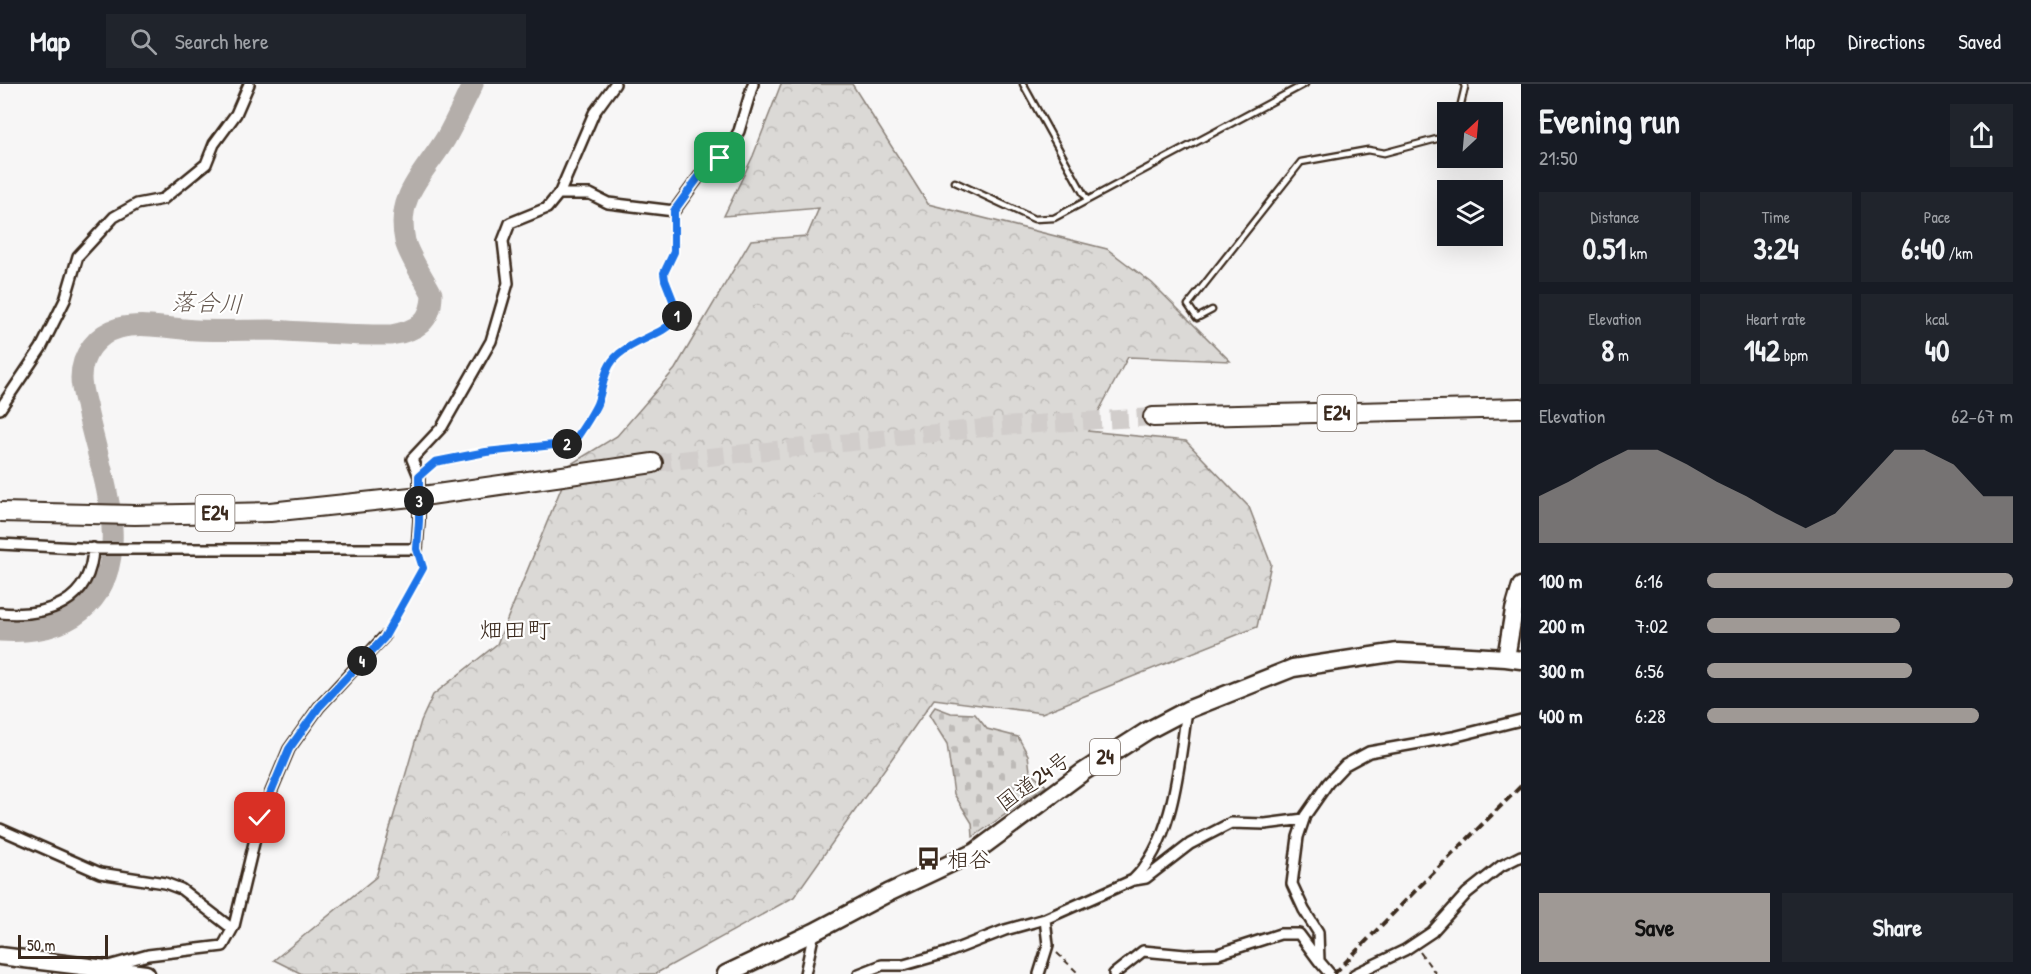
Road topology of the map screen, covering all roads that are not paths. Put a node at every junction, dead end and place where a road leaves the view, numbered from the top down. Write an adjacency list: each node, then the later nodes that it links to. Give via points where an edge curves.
1 (249, 84): 13 (street, via 206,164 163,200 137,204 114,217 78,256 65,300 41,348)
2 (615, 84): 10 (street, via 594,113)
3 (753, 84): 10 (street, via 730,147 703,171 674,211 608,204 590,194)
4 (1023, 84): 11 (lane)
5 (1305, 84): 11 (lane)
6 (1464, 84): 7 (lane)
7 (1461, 102)
8 (1437, 139): 12 (lane, via 1384,153 1368,150 1301,162 1188,305 1197,318)
9 (955, 182): 11 (lane, via 1034,219 1054,218)
10 (558, 194): 19 (street, via 547,208 510,223 503,241 508,284 490,341 442,427 412,459 419,476 417,549)
11 (1087, 200)
12 (1212, 310)
13 (0, 408)
14 (1521, 408): 15 (highway, E24)
15 (1152, 417)
16 (652, 462): 17 (highway, E24, bridge, via 430,495 270,512)
17 (0, 512)
18 (0, 544): 19 (street)
19 (95, 548): 21 (street, via 87,577 75,594 56,608)
20 (1521, 586): 23 (highway, 24, via 1514,610)
21 (0, 613)
22 (384, 638): 31 (street, via 319,707 289,749 260,818)
23 (1514, 659): 24 (highway, 国道24号 / 24, via 1398,652 1293,668)
24 (1188, 710): 29 (street, via 1168,822 1144,870); 32 (highway, 国道24号 / 24, via 1146,730 1083,772 975,852)
25 (1521, 720): 26 (street, via 1369,752 1345,765)
26 (1304, 819): 29 (street, via 1231,823 1190,844 1146,878); 34 (street, via 1292,884 1318,932)
27 (0, 829): 31 (street, via 100,873 181,889 230,927)
28 (1521, 856): 43 (street, via 1501,866 1467,893 1431,932)
29 (1133, 880): 30 (street)
30 (1045, 919): 39 (street, via 946,953 904,964 882,965); 40 (street, via 1048,945)
31 (234, 926): 35 (street, via 223,946 148,955)
32 (814, 932): 37 (highway, 国道24号 / 24); 38 (street)
33 (0, 957): 35 (highway)
34 (1319, 961): 41 (street, via 1299,934 1280,934 1218,954 1143,951); 42 (street)
35 (102, 968): 36 (highway)
36 (146, 974)
37 (726, 974)
38 (805, 974)
39 (859, 974)
40 (1039, 974)
41 (1114, 974)
42 (1330, 974)
43 (1355, 974)

